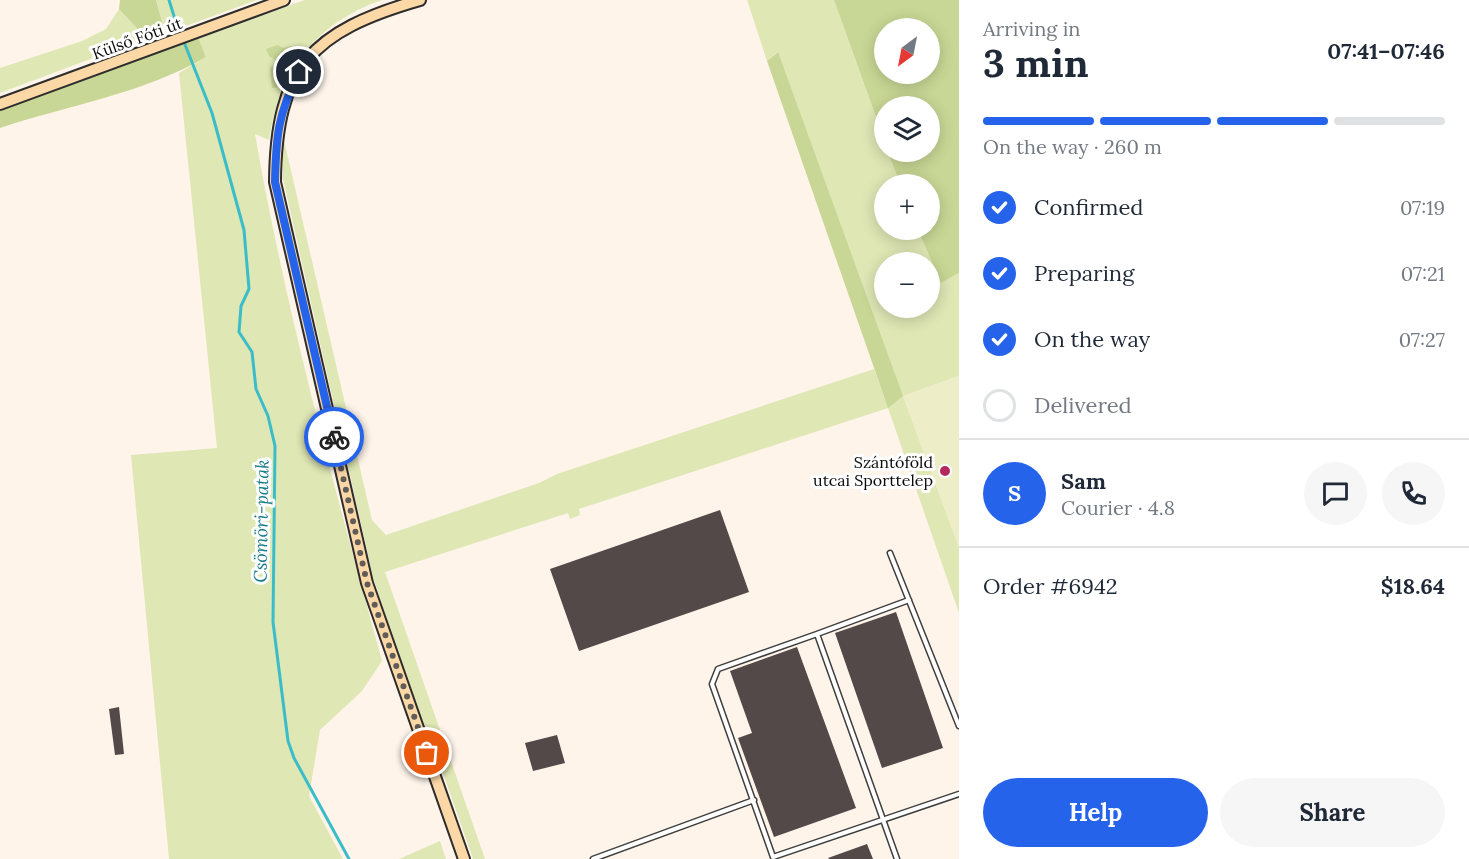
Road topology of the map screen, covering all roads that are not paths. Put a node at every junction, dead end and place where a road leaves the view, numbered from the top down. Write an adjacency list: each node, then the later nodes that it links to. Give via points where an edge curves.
1 (285, 0): 3 (street, Külső Fóti út)
2 (420, 0): 12 (street, via 357,22 313,53 299,72 279,117 275,182 367,583)
3 (0, 104)
4 (890, 553): 5 (lane)
5 (909, 600): 6 (lane); 7 (lane)
6 (817, 634): 9 (lane, via 718,669 714,677 712,684); 10 (lane)
7 (959, 726)
8 (959, 794): 10 (lane)
9 (754, 800): 11 (lane); 13 (lane)
10 (883, 820): 11 (lane); 14 (lane)
11 (774, 858)
12 (464, 859)
13 (593, 859)
14 (897, 859)

